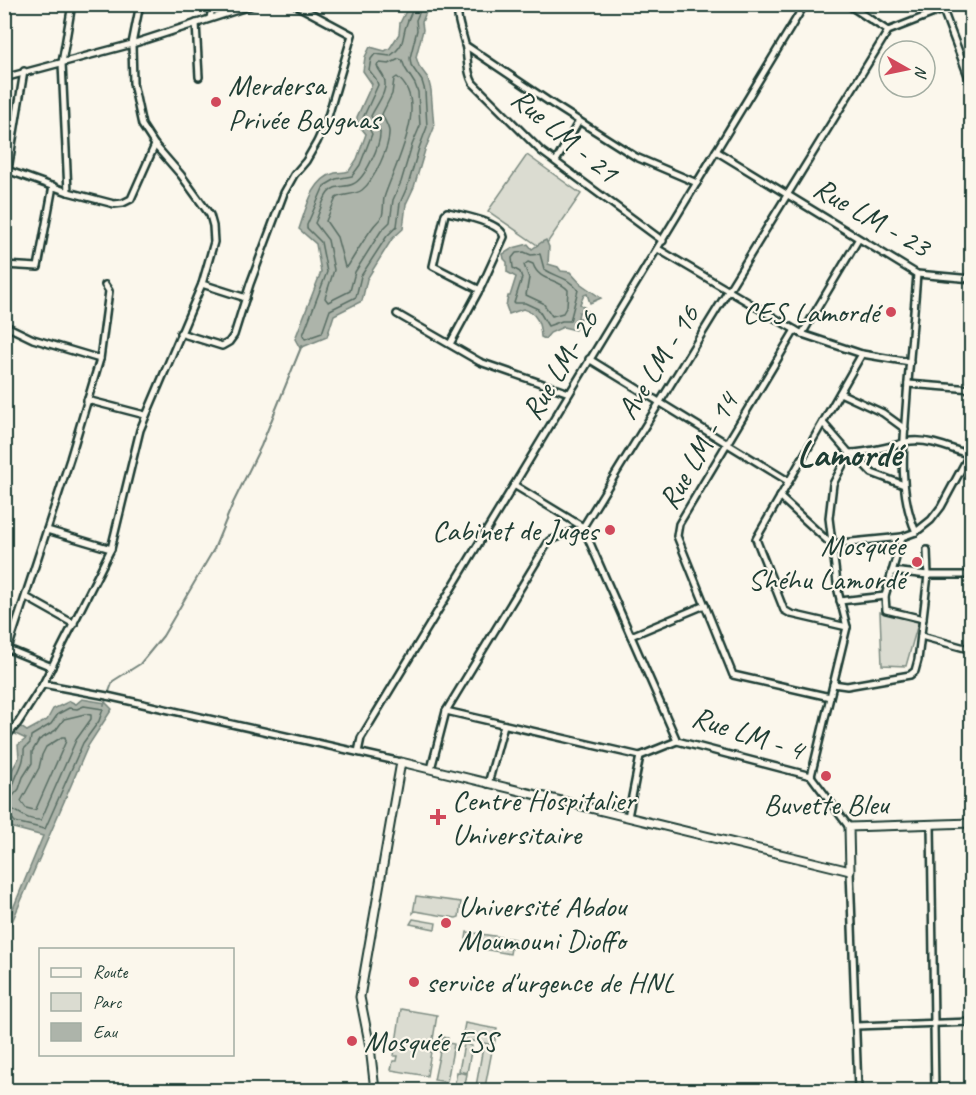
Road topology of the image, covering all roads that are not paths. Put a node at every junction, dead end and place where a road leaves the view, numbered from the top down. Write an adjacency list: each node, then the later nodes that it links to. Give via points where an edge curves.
1 (72, 4): 16 (street)
2 (140, 4): 14 (street)
3 (213, 4): 11 (street)
4 (256, 4): 11 (street)
5 (294, 4): 40 (street, via 352,35 327,120 284,193)
6 (459, 4): 15 (street, Rue LM - 21)
7 (805, 4): 23 (street, Rue LM- 26)
8 (847, 4): 13 (street)
9 (957, 4): 10 (street)
10 (943, 10): 13 (street); 20 (street)
11 (210, 18): 12 (street)
12 (196, 23): 14 (street); 18 (street)
13 (888, 31): 29 (street, Ave LM - 16)
14 (132, 44): 16 (street); 22 (street, via 136,103 142,125)
15 (465, 45): 21 (street); 24 (street, Rue LM - 21, via 473,83 527,138)
16 (62, 63): 17 (street); 28 (street)
17 (24, 71): 19 (street); 25 (street)
18 (199, 77)
19 (4, 78)
20 (972, 86)
21 (579, 121): 24 (street); 26 (street, via 636,157)
22 (155, 146): 28 (street, via 131,200 114,204); 36 (street, via 210,214 214,242)
23 (716, 152): 26 (street, Rue LM- 26); 29 (street, Rue LM - 23)
24 (556, 161): 31 (street, Rue LM - 21)
25 (6, 170): 27 (street)
26 (697, 183): 31 (street, Rue LM- 26)
27 (53, 186): 28 (street); 33 (street, via 38,267)
28 (68, 192)
29 (787, 194): 30 (street, Rue LM - 23); 39 (street, Ave LM - 16)
30 (858, 240): 34 (street, Rue LM - 23); 45 (street)
31 (663, 241): 32 (street, Rue LM- 26)
32 (658, 249): 39 (street); 49 (street, Rue LM- 26)
33 (4, 265)
34 (917, 274): 35 (street, Rue LM - 23); 50 (street)
35 (972, 279)
36 (202, 284): 40 (street); 44 (street)
37 (105, 285): 48 (street, via 109,291)
38 (480, 290): 38 (street, via 503,232 486,222 447,212 433,266); 46 (street)
39 (728, 291): 43 (street); 56 (street, Ave LM - 16)
40 (246, 298): 44 (street, via 234,334 226,345 210,344)
41 (397, 314): 46 (street)
42 (4, 325): 48 (street, via 33,339)
43 (795, 330): 45 (street); 61 (street, Rue LM - 14)
44 (180, 333): 57 (street)
45 (802, 334): 47 (street)
46 (450, 344): 53 (street, via 488,366)
47 (862, 354): 50 (street); 54 (street)
48 (100, 359): 55 (street)
49 (589, 359): 53 (street, Rue LM- 26); 56 (street)
50 (910, 362): 51 (street)
51 (908, 384): 52 (street); 59 (street)
52 (972, 389)
53 (569, 393): 66 (street, Rue LM- 26)
54 (840, 393): 58 (street); 59 (street, via 883,413)
55 (87, 400): 57 (street); 69 (street)
56 (659, 403): 61 (street); 68 (street, Ave LM - 16)
57 (145, 415): 73 (street)
58 (824, 423): 62 (street); 64 (street)
59 (905, 429): 60 (street)
60 (904, 443): 62 (street); 63 (street, via 938,444 968,454); 65 (street)
61 (727, 444): 64 (street); 81 (street, Rue LM - 14, via 677,533)
62 (851, 453): 65 (street, via 872,472); 72 (street, via 833,484)
63 (969, 461): 70 (street, via 941,507)
64 (788, 481): 67 (street)
65 (904, 484): 70 (street)
66 (514, 485): 68 (street); 96 (street, Rue LM- 26, via 361,738)
67 (780, 497): 72 (street); 84 (street, via 756,539 784,610)
68 (583, 527): 85 (street, Rue LM - 4); 92 (street, via 549,541)
69 (47, 530): 73 (street); 79 (street)
70 (916, 532): 71 (street)
71 (902, 537): 72 (street); 75 (street)
72 (831, 544): 80 (street)
73 (111, 549): 83 (street)
74 (927, 550): 76 (street)
75 (892, 571): 76 (street); 78 (street)
76 (928, 575): 77 (street); 82 (street)
77 (972, 575)
78 (885, 596): 80 (street); 82 (street, via 886,610)
79 (26, 597): 83 (street); 88 (street, via 8,649)
80 (840, 601): 84 (street)
81 (705, 605): 85 (street); 91 (street, Rue LM - 14, via 733,675)
82 (923, 619): 86 (street)
83 (74, 624): 88 (street)
84 (847, 627): 90 (street)
85 (631, 636): 95 (street, Rue LM - 4)
86 (921, 636): 87 (street); 90 (street, via 913,673 847,686)
87 (972, 650)
88 (52, 667): 89 (street)
89 (44, 684): 94 (street); 96 (street)
90 (834, 684): 91 (street)
91 (830, 697): 100 (street)
92 (446, 711): 93 (street); 99 (street)
93 (504, 724): 97 (street); 101 (street)
94 (4, 739)
95 (677, 741): 97 (street); 100 (street, Rue LM - 4)
96 (358, 752): 98 (street)
97 (640, 756): 102 (street)
98 (401, 762): 99 (street); 110 (street, via 360,997)
99 (431, 769): 101 (street)
100 (811, 776): 105 (street, Rue LM - 4)
101 (488, 784): 102 (street)
102 (628, 817): 106 (street)
103 (972, 823): 104 (street)
104 (931, 824): 105 (street); 108 (street)
105 (849, 827): 106 (street)
106 (850, 871): 109 (street)
107 (972, 1022): 108 (street)
108 (934, 1023): 109 (street); 112 (street)
109 (856, 1026): 111 (street)
110 (375, 1090)
111 (858, 1090)
112 (935, 1090)

